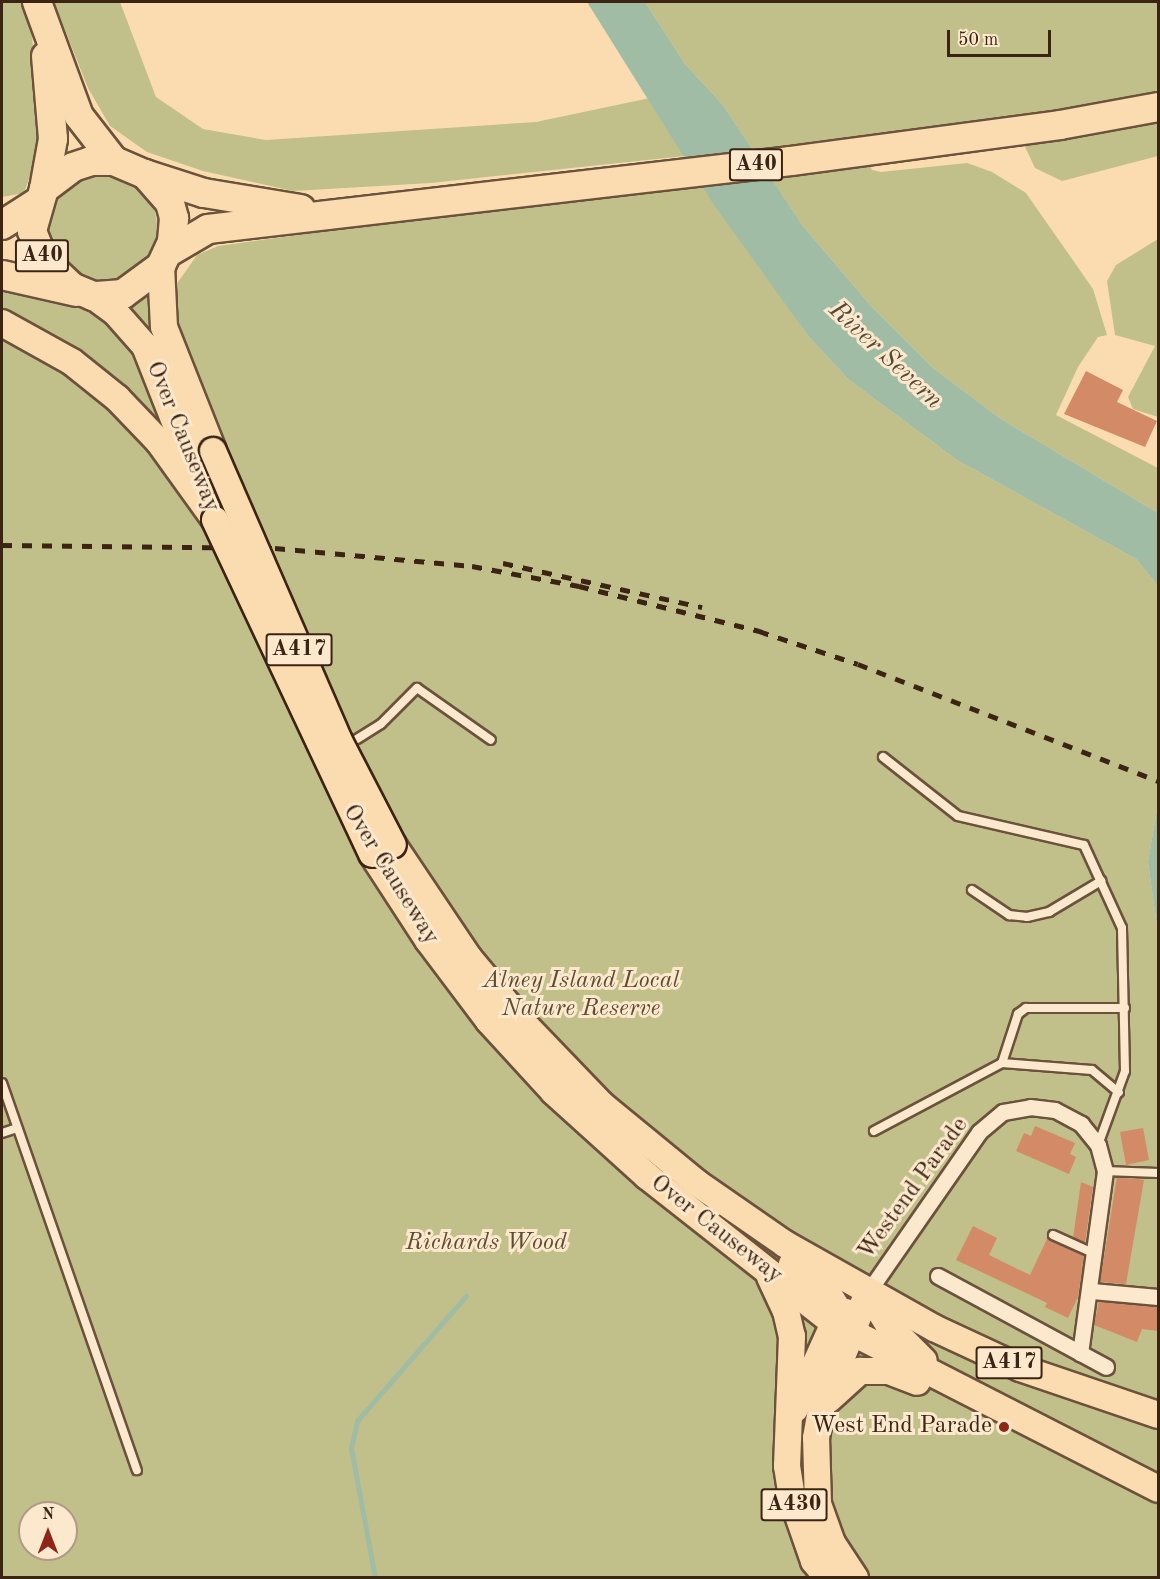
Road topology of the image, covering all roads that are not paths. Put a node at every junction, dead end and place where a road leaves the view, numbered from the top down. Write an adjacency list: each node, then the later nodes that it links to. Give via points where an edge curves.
1 (40, 13): 3 (highway, via 59,52 84,127); 5 (highway, via 53,139)
2 (1158, 107): 6 (highway, A40, via 1060,125)
3 (114, 161): 4 (highway, A40); 5 (highway, A40, via 73,167)
4 (145, 174): 6 (highway, A40, via 253,203); 8 (highway, A40, via 170,203 174,231)
5 (41, 196): 7 (highway, A40); 10 (highway, A40, via 32,219 35,245 58,276)
6 (333, 214): 8 (highway, A40, via 207,229)
7 (2, 225)
8 (165, 259): 10 (highway, A40, via 123,294); 12 (main road, Over Causeway / A417, via 164,327)
9 (2, 275): 10 (highway, A40)
10 (89, 295): 12 (main road, Over Causeway / A417, via 116,312 145,346)
11 (2, 323): 12 (main road, via 72,362)
12 (194, 460): 16 (main road, Over Causeway / A417, bridge, via 338,739); 16 (main road, Over Causeway / A417, bridge, via 215,520)
13 (357, 738): 14 (lane, via 381,724 417,688)
14 (491, 740)
15 (883, 757): 17 (lane, via 958,816 1084,844)
16 (383, 849): 27 (main road, Over Causeway / A417, via 460,964 562,1083)
17 (1101, 881): 18 (lane, via 1049,912 1027,917 1009,915); 19 (lane, via 1122,928)
18 (972, 890)
19 (1125, 1008): 20 (lane, via 1026,1008 1018,1014); 22 (lane, via 1125,1071)
20 (1002, 1063): 22 (lane, via 1092,1070); 24 (lane)
21 (2, 1083): 23 (lane)
22 (1119, 1093): 26 (lane)
23 (17, 1128): 25 (lane); 46 (lane)
24 (874, 1131)
25 (2, 1133)
26 (1098, 1145): 28 (street, Westend Parade); 36 (street, Westend Parade, via 1081,1124 1055,1110 1030,1107 1003,1112 979,1132)
27 (654, 1166): 30 (main road, Over Causeway / A417); 33 (main road, Over Causeway / A417)
28 (1105, 1171): 29 (lane); 32 (street, Westend Parade)
29 (1158, 1173)
30 (697, 1183): 36 (main road, Over Causeway / A417, via 785,1244); 38 (main road, A417, via 715,1204 826,1290)
31 (1053, 1235): 32 (lane)
32 (1097, 1254): 35 (street, Westend Parade)
33 (767, 1271): 38 (main road, Over Causeway / A417); 45 (main road, A430, via 786,1311 792,1336)
34 (938, 1276): 39 (street)
35 (1092, 1291): 37 (street); 39 (street, Westend Parade)
36 (868, 1292): 38 (main road); 41 (main road, A417, via 889,1326); 44 (main road, A417, via 1020,1368)
37 (1158, 1297)
38 (843, 1323): 41 (main road, A417); 43 (main road, A430); 45 (main road, A430)
39 (1080, 1353): 40 (street)
40 (1106, 1367)
41 (958, 1388): 42 (main road, A417)
42 (983, 1401): 43 (main road, via 966,1401 899,1373 870,1370 848,1379); 47 (main road, A417)
43 (821, 1409): 49 (main road, A430, via 814,1470 818,1504 832,1543)
44 (1158, 1415)
45 (788, 1425): 48 (main road, A430, via 787,1466 798,1525 814,1562)
46 (137, 1470)
47 (1148, 1484)
48 (828, 1578)
49 (855, 1578)

